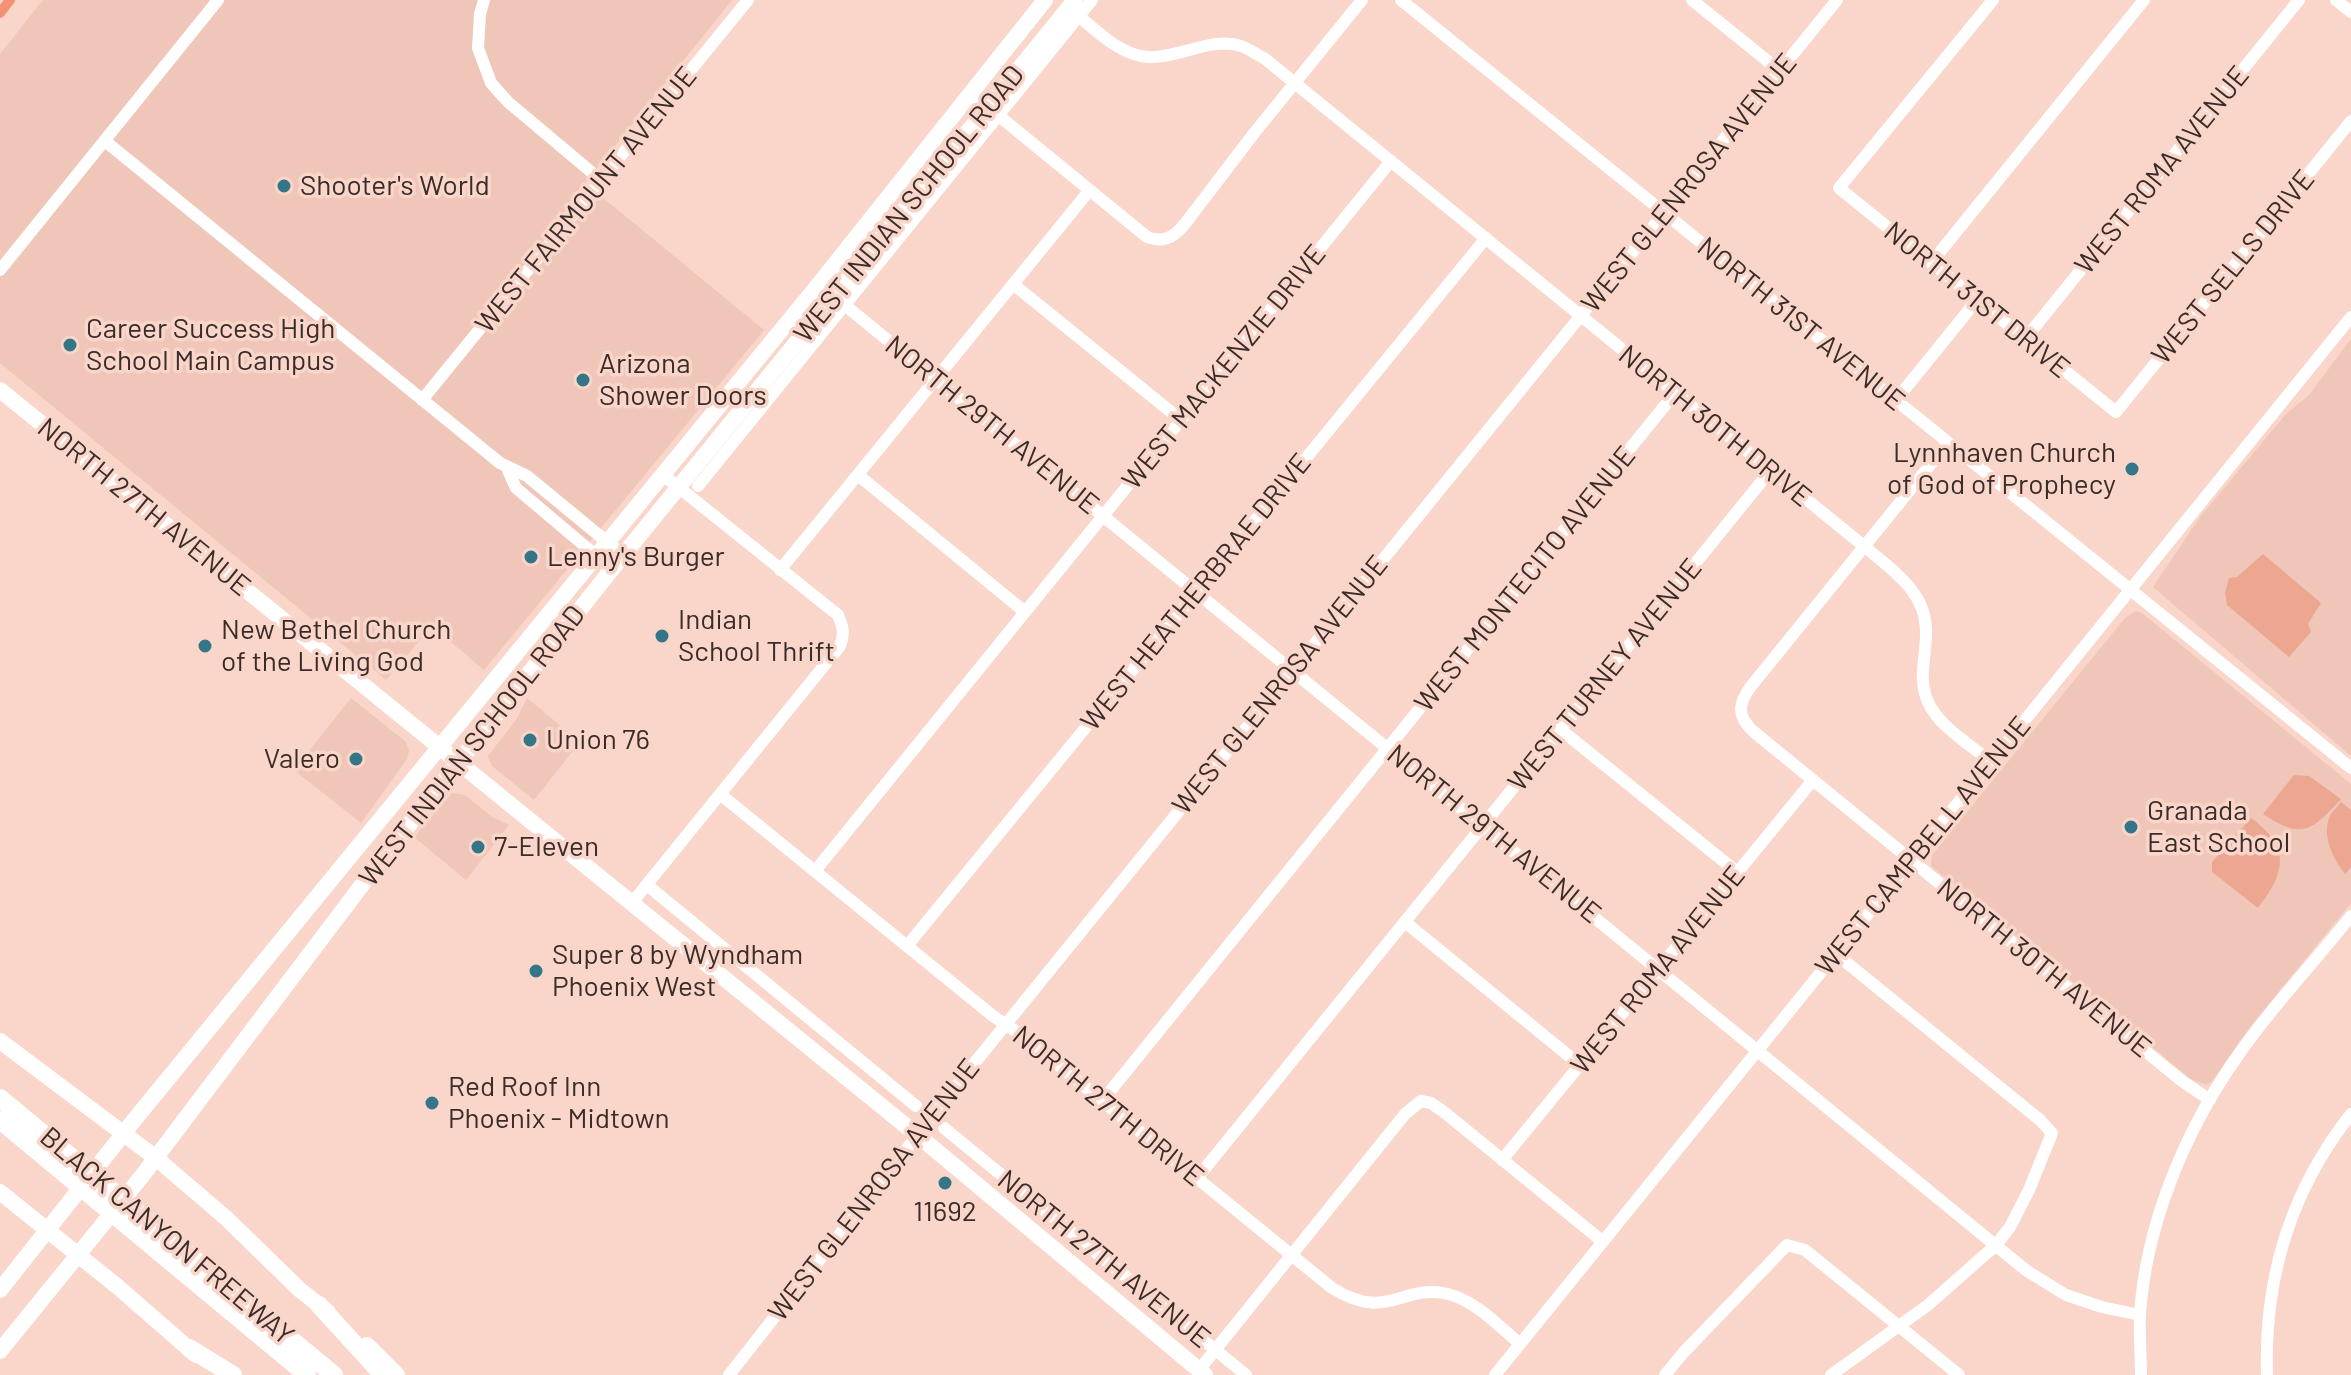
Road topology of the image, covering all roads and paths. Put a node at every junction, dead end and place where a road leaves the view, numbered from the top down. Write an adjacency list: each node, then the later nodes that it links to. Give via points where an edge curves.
1 (218, 0): 21 (street)
2 (484, 0): 23 (street, via 478,48 491,83)
3 (748, 0): 23 (street, WEST FAIRMOUNT AVENUE)
4 (1045, 0): 18 (main road, WEST INDIAN SCHOOL ROAD)
5 (1092, 0): 14 (street, WEST INDIAN SCHOOL ROAD)
6 (1362, 0): 17 (street)
7 (1401, 0): 25 (street, NORTH 31ST AVENUE)
8 (1692, 0): 16 (street)
9 (1837, 0): 16 (street, WEST GLENROSA AVENUE)
10 (1993, 0): 27 (street, NORTH 31ST DRIVE, via 1839,188)
11 (2144, 0): 27 (street)
12 (2299, 0): 35 (street, WEST ROMA AVENUE)
13 (2336, 0): 15 (street)
14 (1074, 8): 17 (street, NORTH 30TH DRIVE, via 1113,44 1147,57 1239,45); 19 (main road, WEST INDIAN SCHOOL ROAD)
15 (2351, 12)
16 (1780, 71): 25 (street, WEST GLENROSA AVENUE)
17 (1295, 82): 22 (street, NORTH 30TH DRIVE); 24 (street, via 1184,225 1162,241 1147,237)
18 (971, 93): 19 (street); 29 (main road, WEST INDIAN SCHOOL ROAD)
19 (993, 112): 24 (street); 31 (main road, WEST INDIAN SCHOOL ROAD)
20 (2351, 121): 41 (street, WEST SELLS DRIVE)
21 (105, 141): 28 (street); 39 (street)
22 (1391, 161): 26 (street, NORTH 30TH DRIVE); 42 (street, WEST MACKENZIE DRIVE)
23 (602, 181): 39 (street, WEST FAIRMOUNT AVENUE)
24 (1089, 191): 30 (street)
25 (1663, 214): 33 (street, WEST GLENROSA AVENUE); 40 (street, NORTH 31ST AVENUE)
26 (1486, 238): 33 (street, NORTH 30TH DRIVE); 55 (street, WEST HEATHERBRAE DRIVE)
27 (1931, 263): 32 (street, NORTH 31ST DRIVE)
28 (0, 270)
29 (819, 284): 31 (street, NORTH 29TH AVENUE); 45 (main road, WEST INDIAN SCHOOL ROAD)
30 (1013, 284): 36 (street); 42 (street)
31 (839, 300): 36 (street, NORTH 29TH AVENUE); 47 (street, WEST INDIAN SCHOOL ROAD); 48 (main road, WEST INDIAN SCHOOL ROAD)
32 (1977, 300): 35 (street, NORTH 31ST DRIVE); 40 (street)
33 (1581, 317): 38 (street, NORTH 30TH DRIVE); 57 (street, WEST GLENROSA AVENUE)
34 (2351, 317): 54 (street, WEST CAMPBELL AVENUE)
35 (2025, 339): 41 (street, NORTH 31ST DRIVE)
36 (936, 379): 46 (street); 49 (street, NORTH 29TH AVENUE)
37 (0, 390): 59 (main road, NORTH 27TH AVENUE)
38 (1675, 393): 44 (street, NORTH 30TH DRIVE); 60 (street, WEST MONTECITO AVENUE)
39 (422, 400): 51 (street, via 507,468 527,476)
40 (1896, 400): 43 (street, NORTH 31ST AVENUE)
41 (2116, 412)
42 (1181, 420): 49 (street, WEST MACKENZIE DRIVE)
43 (1948, 443): 50 (street); 54 (street, NORTH 31ST AVENUE)
44 (1770, 471): 50 (street, NORTH 30TH DRIVE); 58 (street, WEST TURNEY AVENUE)
45 (662, 474): 48 (street); 51 (main road, WEST INDIAN SCHOOL ROAD)
46 (858, 475): 53 (street); 56 (street)
47 (698, 486)
48 (678, 487): 52 (main road, WEST INDIAN SCHOOL ROAD); 53 (street)
49 (1103, 515): 55 (street, NORTH 29TH AVENUE); 56 (street, WEST MACKENZIE DRIVE)
50 (1865, 547): 62 (street, NORTH 30TH DRIVE, via 1900,577 1921,605 1926,629 1922,684 1929,706); 64 (street, NORTH 30TH AVENUE, via 1739,707 1748,726)
51 (601, 549): 52 (street); 59 (main road, WEST INDIAN SCHOOL ROAD)
52 (617, 562): 61 (main road, WEST INDIAN SCHOOL ROAD)
53 (780, 570): 65 (street, via 838,615 844,629 840,646)
54 (2131, 589): 62 (street, WEST CAMPBELL AVENUE); 63 (street, NORTH 31ST AVENUE)
55 (1197, 591): 57 (street, NORTH 29TH AVENUE); 74 (street, WEST HEATHERBRAE DRIVE)
56 (1025, 612): 68 (street, WEST MACKENZIE DRIVE)
57 (1294, 671): 60 (street, NORTH 29TH AVENUE); 77 (street, WEST GLENROSA AVENUE)
58 (1560, 729): 66 (street, WEST TURNEY AVENUE); 69 (street)
59 (439, 747): 61 (main road, NORTH 27TH AVENUE); 91 (main road, WEST INDIAN SCHOOL ROAD)
60 (1389, 748): 66 (street, NORTH 29TH AVENUE); 83 (street, WEST MONTECITO AVENUE)
61 (458, 762): 71 (main road, NORTH 27TH AVENUE); 94 (main road, WEST INDIAN SCHOOL ROAD)
62 (1991, 762): 67 (street, WEST CAMPBELL AVENUE)
63 (2351, 768)
64 (1813, 780): 67 (street, NORTH 30TH AVENUE); 69 (street, WEST ROMA AVENUE)
65 (720, 794): 68 (street, NORTH 27TH DRIVE); 70 (street)
66 (1482, 825): 72 (street, WEST TURNEY AVENUE); 76 (street, NORTH 29TH AVENUE)
67 (1912, 859): 75 (street, WEST CAMPBELL AVENUE); 84 (street, NORTH 30TH AVENUE)
68 (815, 871): 74 (street, NORTH 27TH DRIVE)
69 (1737, 872): 76 (street, WEST ROMA AVENUE)
70 (647, 885): 71 (street); 81 (street)
71 (631, 904): 86 (main road, NORTH 27TH AVENUE)
72 (1405, 922): 80 (street); 97 (street, WEST TURNEY AVENUE)
73 (2349, 922): 84 (street, via 2249,1041)
74 (907, 946): 77 (street, NORTH 27TH DRIVE)
75 (1836, 954): 79 (street, WEST CAMPBELL AVENUE); 101 (street, via 2052,1133 2029,1190)
76 (1659, 970): 79 (street, NORTH 29TH AVENUE); 80 (street, WEST ROMA AVENUE)
77 (1006, 1025): 83 (street, NORTH 27TH DRIVE); 92 (street, WEST GLENROSA AVENUE)
78 (0, 1041): 91 (main road)
79 (1757, 1050): 100 (street, WEST CAMPBELL AVENUE); 101 (street, NORTH 29TH AVENUE)
80 (1580, 1065): 96 (street, WEST ROMA AVENUE)
81 (898, 1091): 85 (street); 86 (street)
82 (0, 1098): 117 (highway, BLACK CANYON FREEWAY)
83 (1103, 1100): 97 (street, NORTH 27TH DRIVE)
84 (2210, 1100): 106 (street, via 2158,1217)
85 (916, 1106)
86 (884, 1109): 92 (main road, NORTH 27TH AVENUE)
87 (2351, 1114): 127 (street, via 2322,1153 2284,1238 2269,1303)
88 (0, 1120): 116 (highway)
89 (944, 1128): 93 (street, NORTH 27TH AVENUE)
90 (0, 1134): 115 (highway, BLACK CANYON FREEWAY)
91 (123, 1135): 94 (main road); 99 (main road, WEST INDIAN SCHOOL ROAD)
92 (918, 1136): 95 (main road, NORTH 27TH AVENUE); 120 (street, WEST GLENROSA AVENUE)
93 (962, 1143): 95 (street); 110 (street, NORTH 27TH AVENUE)
94 (156, 1158): 102 (main road, WEST INDIAN SCHOOL ROAD); 105 (main road)
95 (948, 1160): 112 (main road, NORTH 27TH AVENUE)
96 (1502, 1160): 100 (street); 103 (street, via 1421,1101)
97 (1198, 1177): 103 (street, NORTH 27TH DRIVE)
98 (0, 1192): 99 (main road)
99 (47, 1229): 102 (main road); 104 (main road, WEST INDIAN SCHOOL ROAD)
100 (1602, 1241): 108 (street, WEST CAMPBELL AVENUE)
101 (1996, 1245): 106 (street, NORTH 29TH AVENUE, via 2066,1295); 107 (street)
102 (79, 1255): 109 (main road); 111 (main road, WEST INDIAN SCHOOL ROAD)
103 (1292, 1255): 108 (street, NORTH 27TH DRIVE, via 1356,1300 1383,1304 1434,1293 1459,1298); 110 (street)
104 (0, 1290)
105 (319, 1305): 118 (highway); 119 (main road)
106 (2140, 1315): 126 (street)
107 (1897, 1326): 123 (street, via 1805,1250 1787,1245); 124 (street); 125 (street)
108 (1520, 1344): 122 (street, WEST CAMPBELL AVENUE)
109 (189, 1348): 113 (main road); 114 (highway)
110 (1215, 1350): 112 (street); 121 (street, NORTH 27TH AVENUE)
111 (0, 1351)
112 (1202, 1372)
113 (218, 1375)
114 (233, 1375)
115 (291, 1375)
116 (307, 1375)
117 (334, 1375)
118 (383, 1375)
119 (397, 1375)
120 (729, 1375)
121 (1246, 1375)
122 (1495, 1375)
123 (1665, 1375)
124 (1831, 1375)
125 (1959, 1375)
126 (2141, 1375)
127 (2267, 1375)

